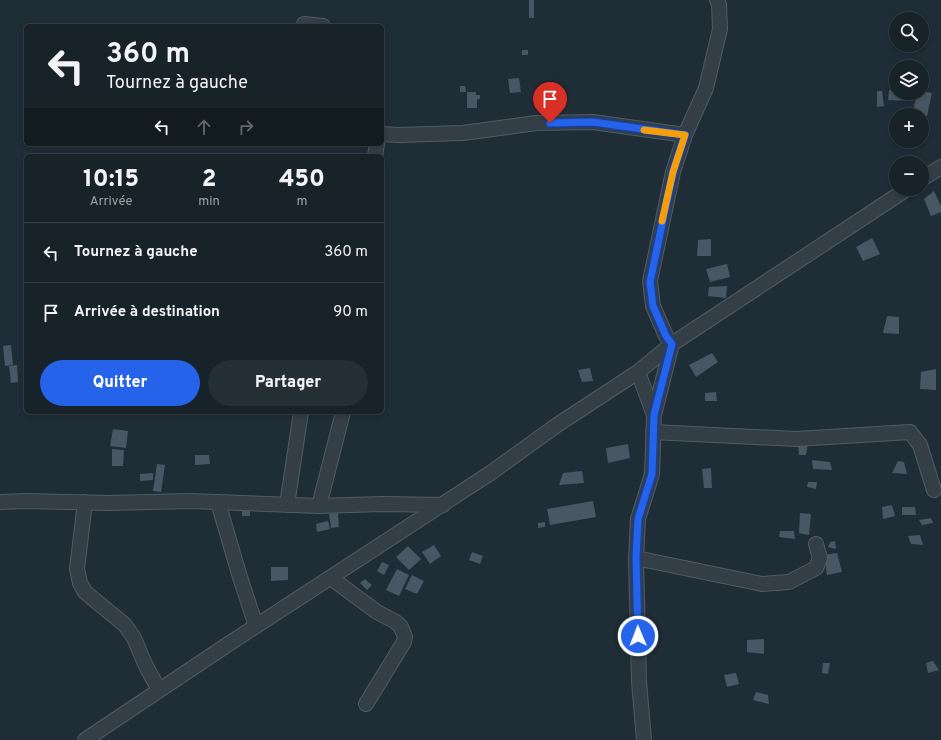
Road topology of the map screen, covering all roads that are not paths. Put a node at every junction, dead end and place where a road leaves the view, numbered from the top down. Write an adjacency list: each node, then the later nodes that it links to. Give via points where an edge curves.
1 (717, 0): 3 (street, via 720,29 706,88)
2 (384, 134): 3 (street, via 463,133 536,123 593,122)
3 (685, 135): 7 (street, via 673,172 650,282 653,306)
4 (941, 167): 5 (street)
5 (929, 175)
6 (896, 196): 7 (street)
7 (672, 344): 8 (street); 11 (street)
8 (638, 372): 11 (street); 19 (street, via 557,425)
9 (301, 414): 17 (street)
10 (342, 414): 18 (street)
11 (654, 415): 12 (street)
12 (653, 432): 13 (street, via 796,440 910,432 920,445); 21 (street, via 652,474 638,519)
13 (934, 490)
14 (0, 502): 15 (street)
15 (85, 502): 16 (street); 24 (street, via 77,569 80,583 85,592 125,625)
16 (218, 502): 17 (street); 23 (street)
17 (287, 505): 18 (street)
18 (319, 506): 19 (street)
19 (443, 506): 22 (street)
20 (816, 544): 21 (street, via 820,558 816,568 788,582 762,584)
21 (636, 558): 27 (street, via 639,682)
22 (331, 578): 23 (street); 25 (street, via 377,612 396,622 405,637)
23 (256, 626): 24 (street)
24 (159, 690): 26 (street)
25 (366, 704)
26 (85, 740)
27 (644, 740)

